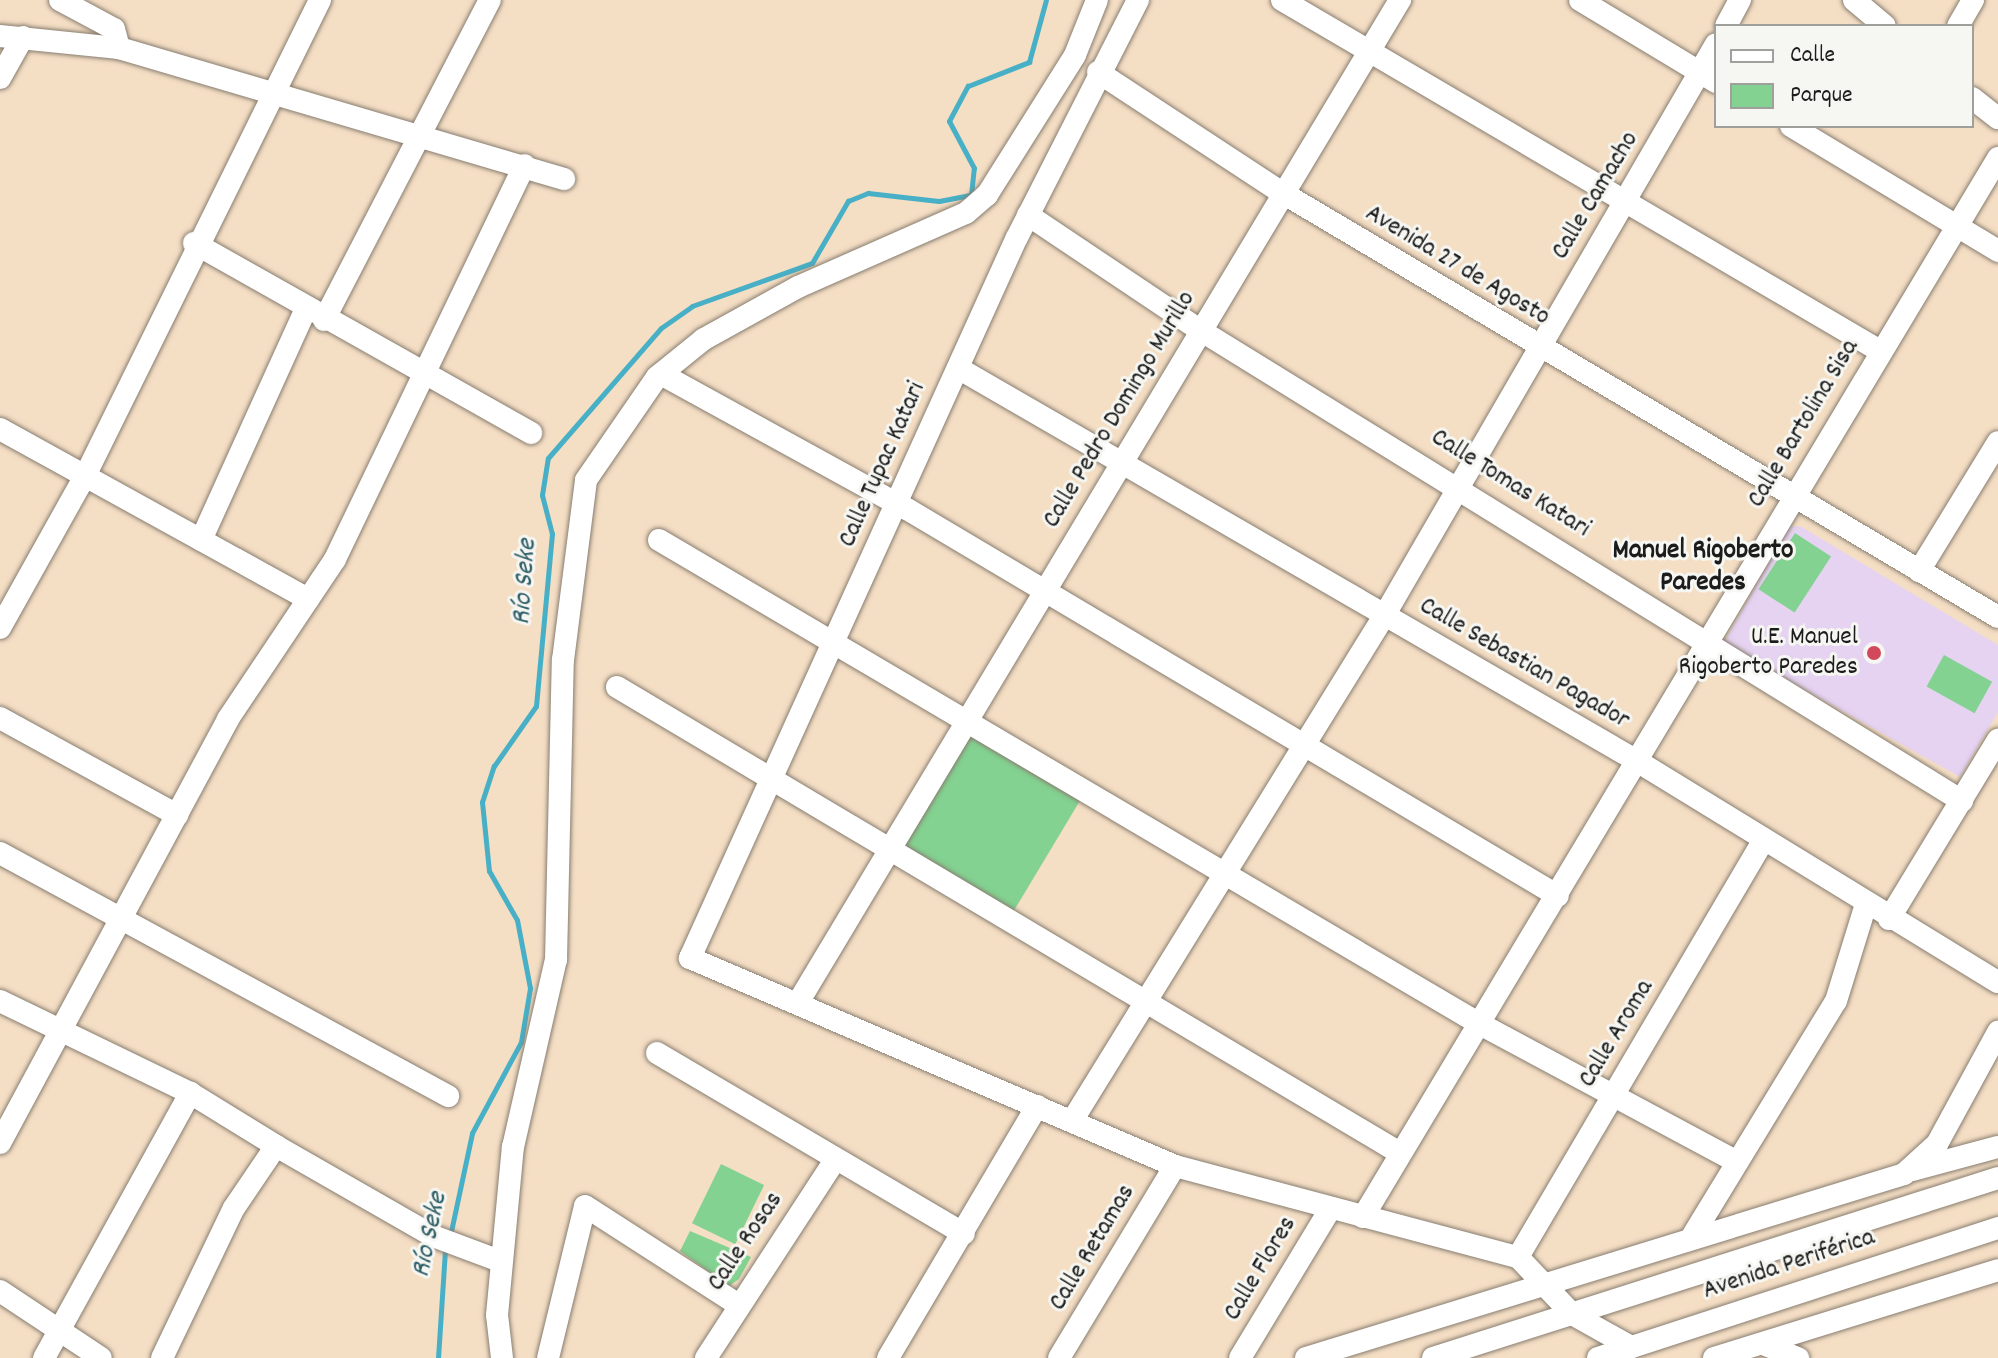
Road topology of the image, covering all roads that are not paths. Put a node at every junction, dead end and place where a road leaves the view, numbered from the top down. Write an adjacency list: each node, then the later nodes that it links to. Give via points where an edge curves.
1 (60, 0): 17 (street, via 114,29)
2 (320, 0): 23 (street)
3 (490, 0): 27 (street)
4 (1097, 0): 43 (street, via 1075,55 987,195 966,213 784,295 704,339)
5 (1138, 0): 20 (street, Calle Tupac Katari)
6 (1282, 0): 18 (street)
7 (1400, 0): 18 (street, Calle Pedro Domingo Murillo)
8 (1580, 0): 22 (street)
9 (1740, 0): 12 (street)
10 (1854, 0): 13 (street)
11 (1973, 0): 14 (street)
12 (1727, 24)
13 (1883, 24)
14 (1959, 24)
15 (0, 36): 16 (street)
16 (23, 37): 17 (street); 21 (street)
17 (119, 48): 23 (street)
18 (1367, 52): 31 (street, Calle Pedro Domingo Murillo); 32 (street)
19 (1714, 52): 22 (street, Calle Camacho)
20 (1098, 72): 31 (street, Avenida 27 de Agosto); 33 (street, Calle Tupac Katari)
21 (0, 78)
22 (1708, 78): 32 (street, Calle Camacho)
23 (272, 88): 27 (street); 35 (street)
24 (1974, 100): 25 (street)
25 (1998, 118)
26 (1794, 128): 34 (street)
27 (419, 132): 29 (street); 37 (street)
28 (1998, 158): 34 (street, Calle Bartolina Sisa)
29 (525, 165): 30 (street); 42 (street)
30 (564, 179)
31 (1281, 192): 38 (street, Calle Pedro Domingo Murillo); 39 (street, Avenida 27 de Agosto)
32 (1625, 206): 39 (street, Calle Camacho); 40 (street)
33 (1028, 215): 38 (street, Calle Tomas Katari); 41 (street, Calle Tupac Katari)
34 (1956, 224): 36 (street); 40 (street, Calle Bartolina Sisa)
35 (194, 243): 37 (street); 48 (street)
36 (1998, 251)
37 (315, 315): 42 (street); 52 (street)
38 (1200, 330): 47 (street, Calle Pedro Domingo Murillo); 49 (street, Calle Tomas Katari)
39 (1537, 347): 49 (street, Calle Camacho); 50 (street, Avenida 27 de Agosto)
40 (1880, 351): 50 (street, Calle Bartolina Sisa)
41 (958, 368): 47 (street, Calle Sebastian Pagador); 51 (street, Calle Tupac Katari)
42 (421, 374): 45 (street); 56 (street)
43 (661, 374): 51 (street); 108 (street, via 596,460 575,532 556,787 556,960 513,1147)
44 (0, 429): 48 (street)
45 (531, 433)
46 (1998, 442): 54 (street)
47 (1124, 462): 55 (street, Calle Pedro Domingo Murillo); 57 (street, Calle Sebastian Pagador)
48 (85, 476): 52 (street); 59 (street)
49 (1458, 484): 57 (street); 61 (street, Calle Tomas Katari)
50 (1794, 495): 54 (street, Avenida 27 de Agosto); 61 (street, Calle Bartolina Sisa)
51 (897, 503): 55 (street); 60 (street, Calle Tupac Katari)
52 (201, 540): 56 (street)
53 (659, 540): 60 (street)
54 (1919, 571): 58 (street, Avenida 27 de Agosto)
55 (1044, 590): 64 (street, Calle Pedro Domingo Murillo); 66 (street)
56 (308, 599): 70 (street, via 228,719)
57 (1384, 616): 66 (street); 67 (street, Calle Sebastian Pagador)
58 (1998, 617)
59 (0, 628)
60 (833, 643): 64 (street); 68 (street, Calle Tupac Katari)
61 (1711, 643): 67 (street, Calle Bartolina Sisa); 69 (street, Calle Tomas Katari)
62 (617, 687): 68 (street)
63 (0, 718): 70 (street)
64 (968, 722): 72 (street, Calle Pedro Domingo Murillo); 74 (street)
65 (1998, 740): 69 (street)
66 (1301, 747): 74 (street); 75 (street)
67 (1637, 761): 71 (street, Calle Sebastian Pagador); 75 (street, Calle Bartolina Sisa)
68 (772, 777): 72 (street); 81 (street, Calle Tupac Katari, via 690,958)
69 (1962, 801): 77 (street)
70 (177, 815): 78 (street)
71 (1764, 839): 76 (street, Calle Sebastian Pagador); 89 (street, Calle Aroma)
72 (888, 848): 81 (street, Calle Pedro Domingo Murillo); 82 (street)
73 (0, 853): 78 (street)
74 (1223, 873): 82 (street); 83 (street)
75 (1558, 896): 83 (street, Calle Bartolina Sisa)
76 (1866, 904): 77 (street, Calle Sebastian Pagador); 97 (street, via 1836,1001)
77 (1889, 919): 79 (street, Calle Sebastian Pagador)
78 (120, 923): 85 (street); 88 (street)
79 (1998, 982)
80 (0, 1001): 85 (street)
81 (799, 1001): 90 (street)
82 (1144, 1003): 91 (street); 95 (street)
83 (1478, 1023): 89 (street); 95 (street, Calle Bartolina Sisa)
84 (1998, 1032): 99 (street, via 1937,1144)
85 (60, 1036): 87 (street); 92 (street)
86 (657, 1053): 96 (street)
87 (190, 1093): 93 (street); 115 (street)
88 (448, 1096)
89 (1611, 1099): 97 (street); 107 (street, Calle Aroma)
90 (1037, 1106): 91 (street); 105 (street)
91 (1072, 1121): 98 (street)
92 (0, 1143)
93 (276, 1146): 108 (street, via 453,1247); 120 (street, via 228,1219)
94 (1998, 1147): 99 (street)
95 (1400, 1153): 103 (street, Calle Bartolina Sisa)
96 (835, 1160): 105 (street); 113 (street, Calle Rosas)
97 (1734, 1160): 106 (street)
98 (1175, 1166): 102 (street); 125 (street, Calle Retamas)
99 (1911, 1170): 101 (street); 106 (street)
100 (1998, 1178): 101 (street)
101 (1904, 1206): 114 (street)
102 (1331, 1208): 103 (street); 126 (street, Calle Flores)
103 (1363, 1217): 107 (street)
104 (1998, 1228): 112 (street, Avenida Periférica)
105 (964, 1234): 124 (street)
106 (1693, 1235): 110 (street)
107 (1518, 1257): 110 (street)
108 (500, 1261): 121 (street)
109 (1998, 1270): 117 (street)
110 (1543, 1285): 114 (street); 127 (street)
111 (0, 1291): 115 (street)
112 (1767, 1298): 116 (street, Avenida Periférica); 117 (street, via 1771,1332)
113 (737, 1304): 122 (street, via 585,1206); 123 (street, Calle Rosas)
114 (1572, 1314): 116 (street); 128 (street)
115 (61, 1327): 118 (street); 119 (street)
116 (1631, 1347): 129 (street, Avenida Periférica)
117 (1760, 1351): 130 (street); 131 (street)
118 (44, 1358)
119 (101, 1358)
120 (162, 1358)
121 (502, 1358)
122 (548, 1358)
123 (706, 1358)
124 (888, 1358)
125 (1059, 1358)
126 (1240, 1358)
127 (1306, 1358)
128 (1433, 1358)
129 (1598, 1358)
130 (1714, 1358)
131 (1798, 1358)

